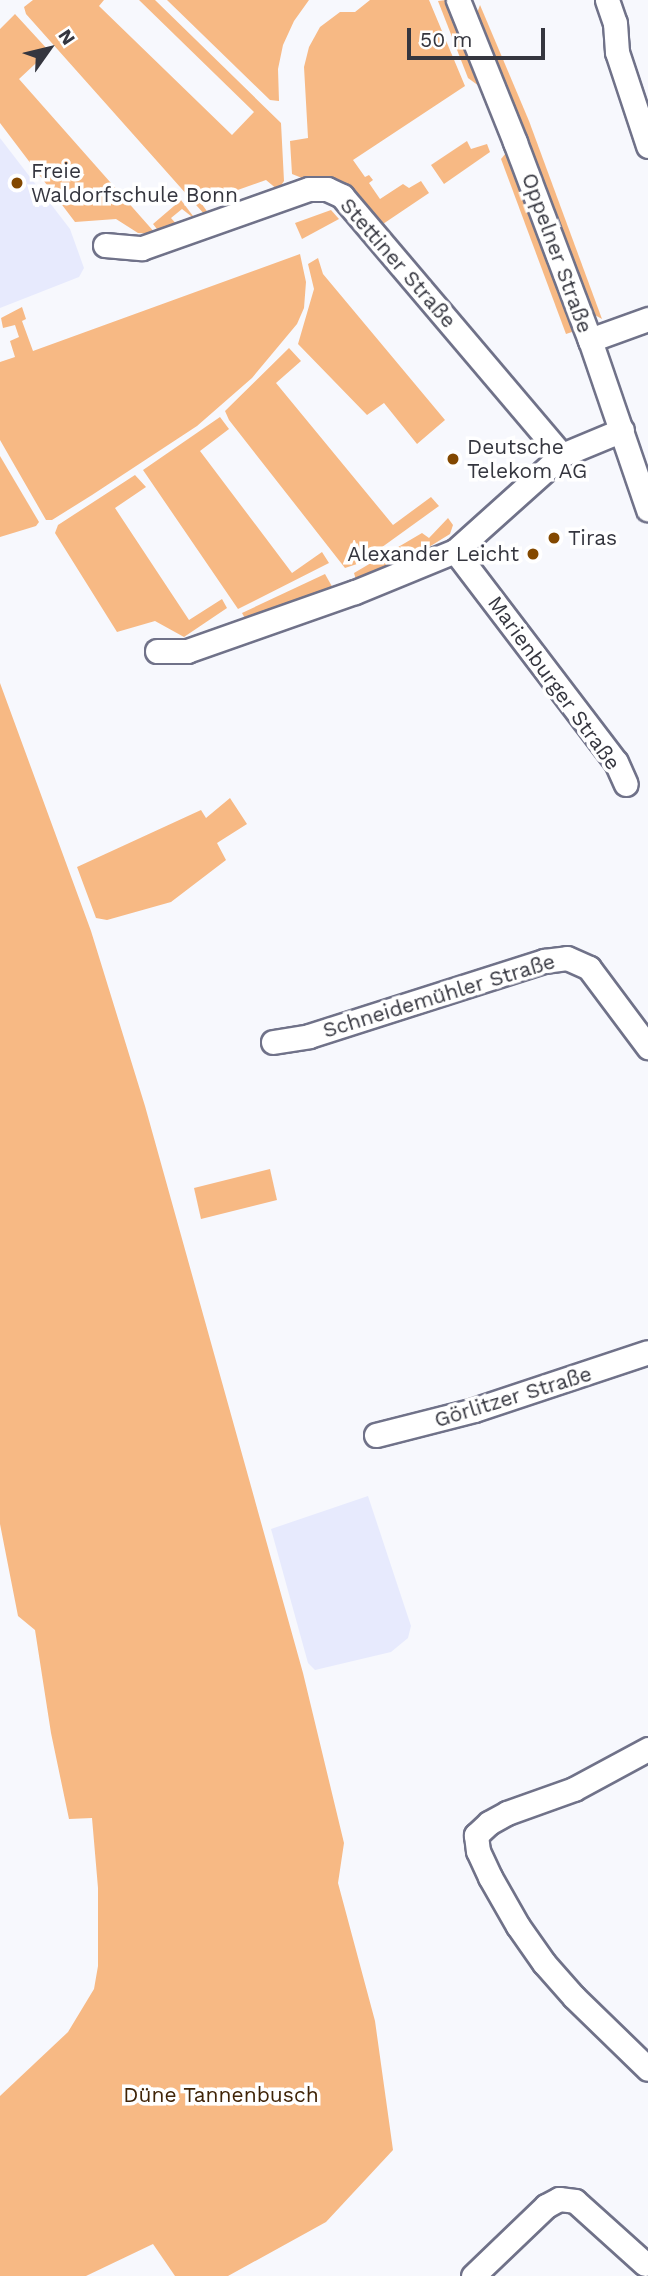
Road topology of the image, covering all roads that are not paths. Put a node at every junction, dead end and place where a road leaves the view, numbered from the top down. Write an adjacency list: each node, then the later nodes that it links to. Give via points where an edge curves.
1 (458, 0): 6 (street, Oppelner Straße)
2 (607, 0): 3 (street, via 615,23 617,52)
3 (648, 146)
4 (105, 245): 8 (street, Stettiner Straße, via 142,248 309,189 327,189 342,196)
5 (648, 319): 6 (street)
6 (590, 340): 7 (street, Oppelner Straße)
7 (622, 430): 8 (street); 9 (street, Oppelner Straße)
8 (562, 454): 10 (street)
9 (648, 509)
10 (456, 551): 11 (street, via 187,651); 12 (street, Marienburger Straße, via 616,762)
11 (157, 651)
12 (626, 784)
13 (272, 1042): 14 (street, Schneidemühler Straße, via 309,1036 544,961 567,958 590,968)
14 (648, 1047)
15 (648, 1352): 16 (street, Görlitzer Straße, via 474,1410)
16 (376, 1435)
17 (648, 1749): 18 (street, via 574,1789 507,1813 476,1835 490,1877 544,1963)
18 (648, 2069)
19 (643, 2267): 20 (street, via 575,2201 559,2199)
20 (473, 2276)

